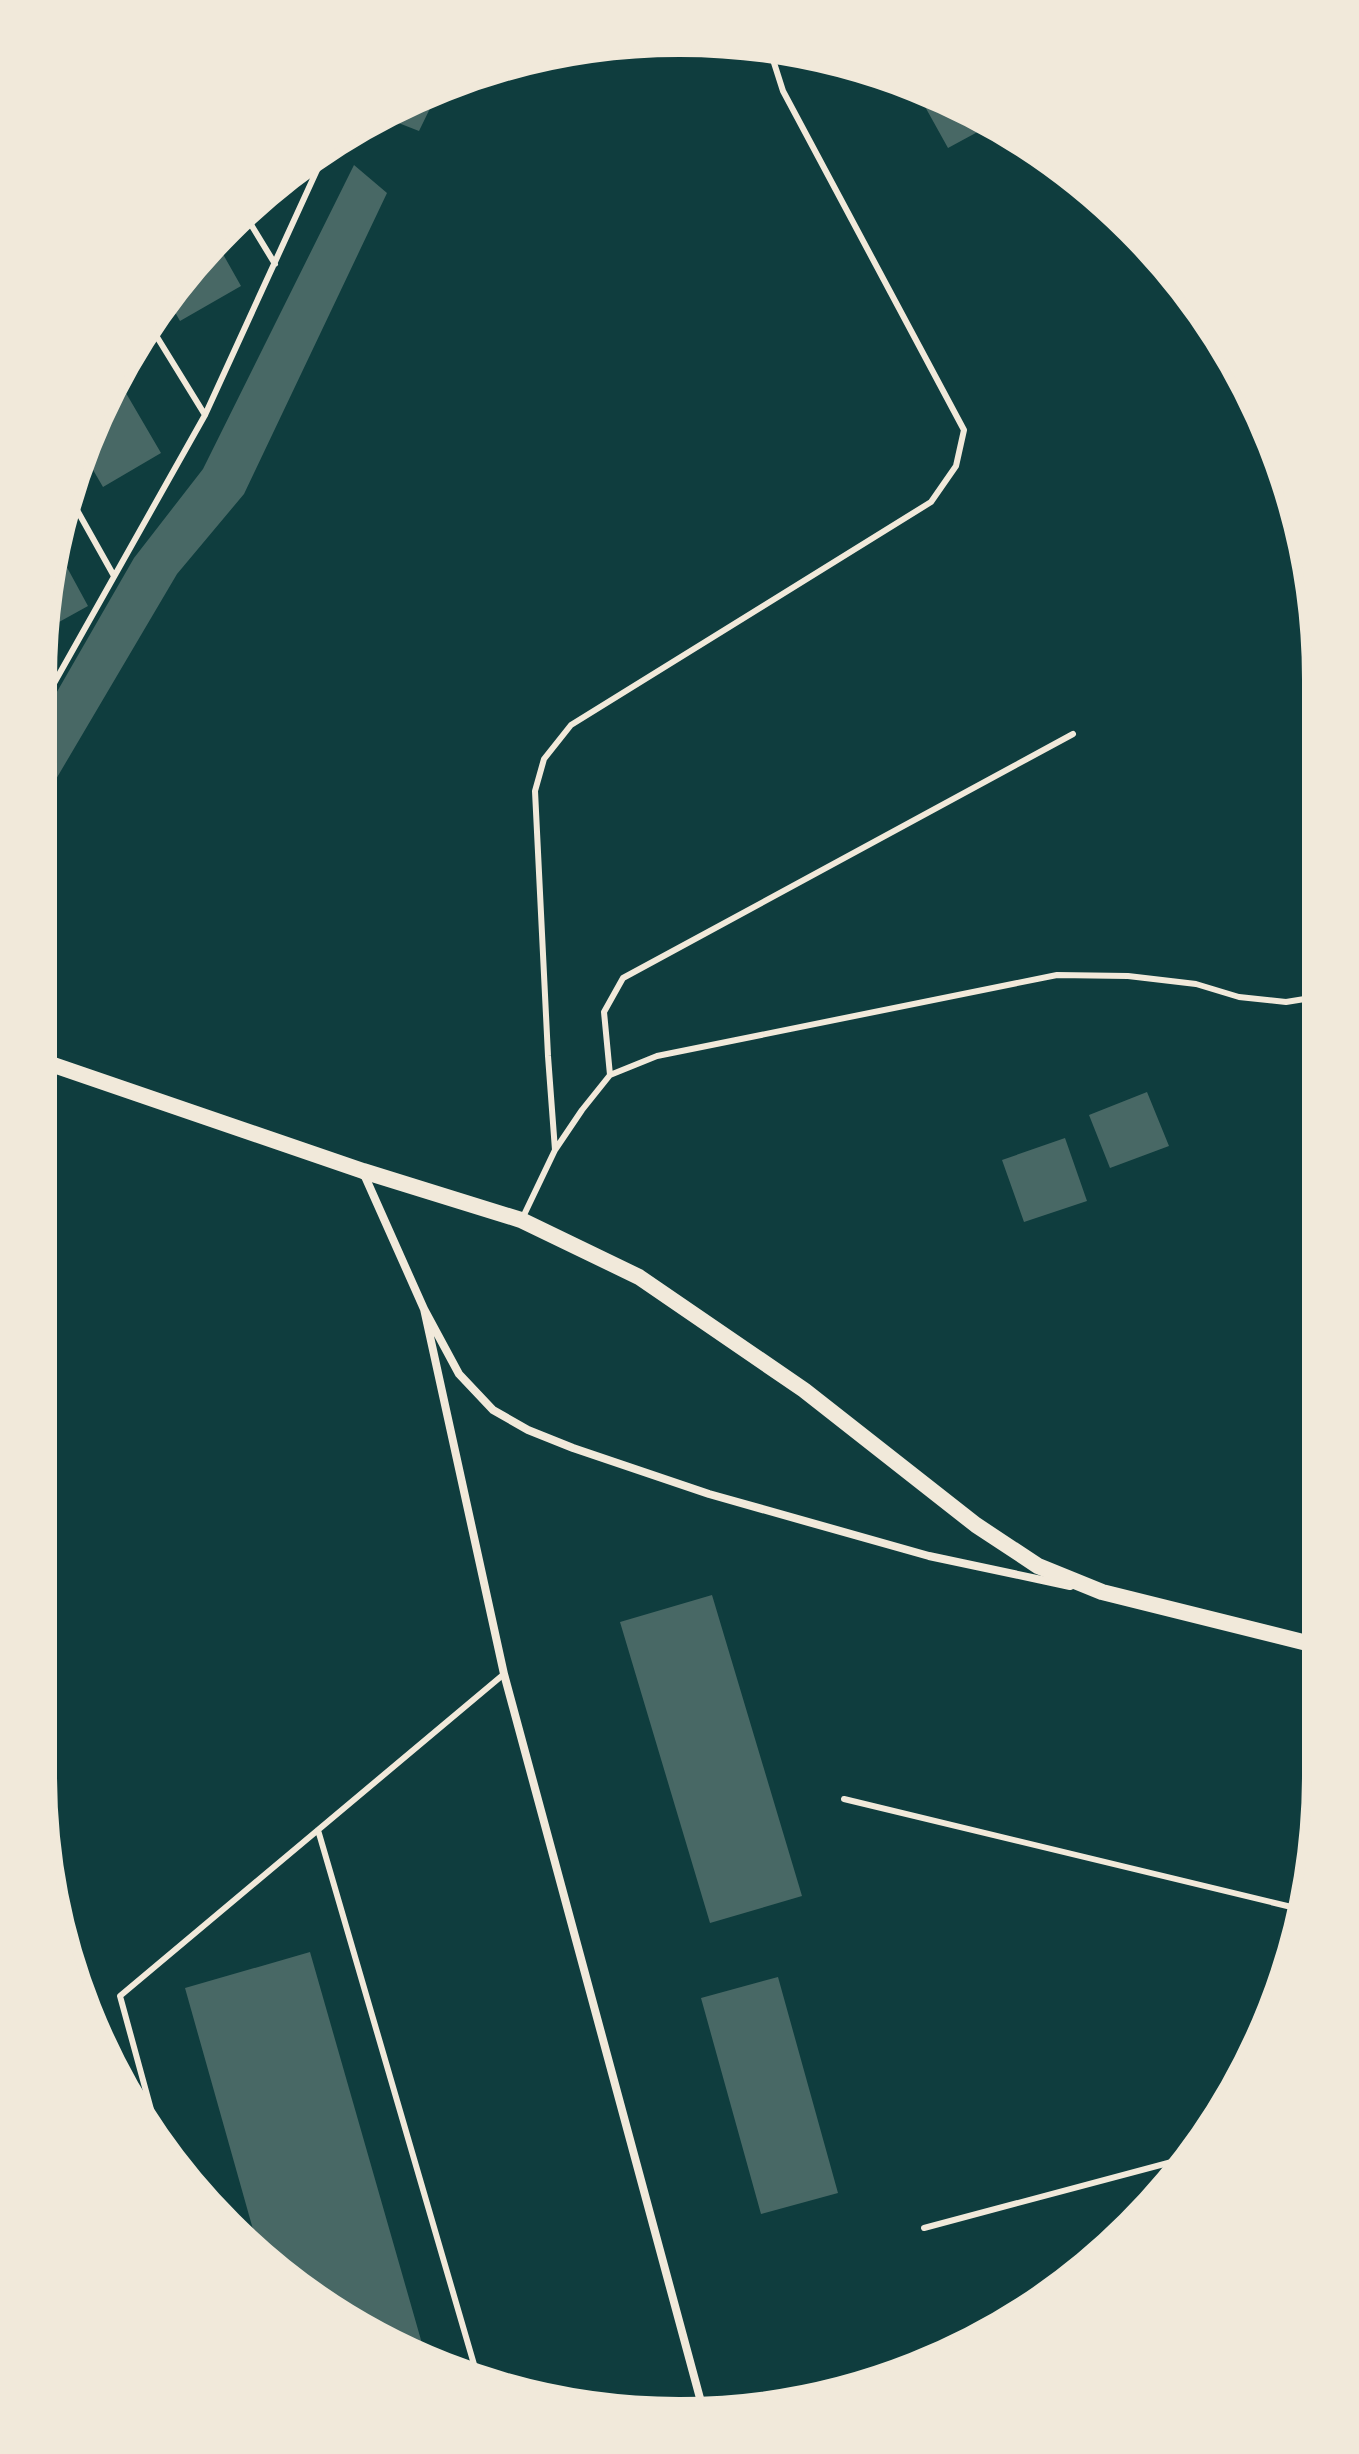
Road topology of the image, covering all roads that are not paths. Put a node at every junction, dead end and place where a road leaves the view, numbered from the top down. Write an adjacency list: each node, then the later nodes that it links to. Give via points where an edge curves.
1 (773, 59): 14 (lane, via 783,91 964,430 956,466 931,502 571,725 544,759 535,791)
2 (319, 167): 4 (lane)
3 (250, 223): 4 (lane)
4 (275, 264): 6 (lane)
5 (156, 335): 6 (lane)
6 (205, 415): 8 (lane)
7 (76, 508): 8 (lane)
8 (114, 576): 9 (lane)
9 (52, 687)
10 (1073, 734): 13 (lane, via 623,978 604,1012)
11 (1307, 999): 13 (lane, via 1239,997 1196,984 1128,976 1057,975 657,1056)
12 (52, 1064): 15 (main road)
13 (610, 1075): 14 (lane)
14 (555, 1150): 16 (lane)
15 (363, 1171): 16 (main road); 17 (street)
16 (521, 1220): 18 (main road, via 639,1277 804,1390 976,1525 1038,1566)
17 (424, 1309): 18 (street, via 459,1374 493,1410 528,1430 709,1494 929,1556); 20 (street)
18 (1102, 1592): 19 (main road)
19 (1307, 1643)
20 (504, 1674): 22 (lane); 28 (street)
21 (844, 1799): 23 (lane)
22 (318, 1830): 24 (lane, via 120,1996); 27 (lane)
23 (1293, 1907)
24 (152, 2114)
25 (1172, 2162): 26 (lane)
26 (924, 2228)
27 (475, 2368)
28 (701, 2401)

